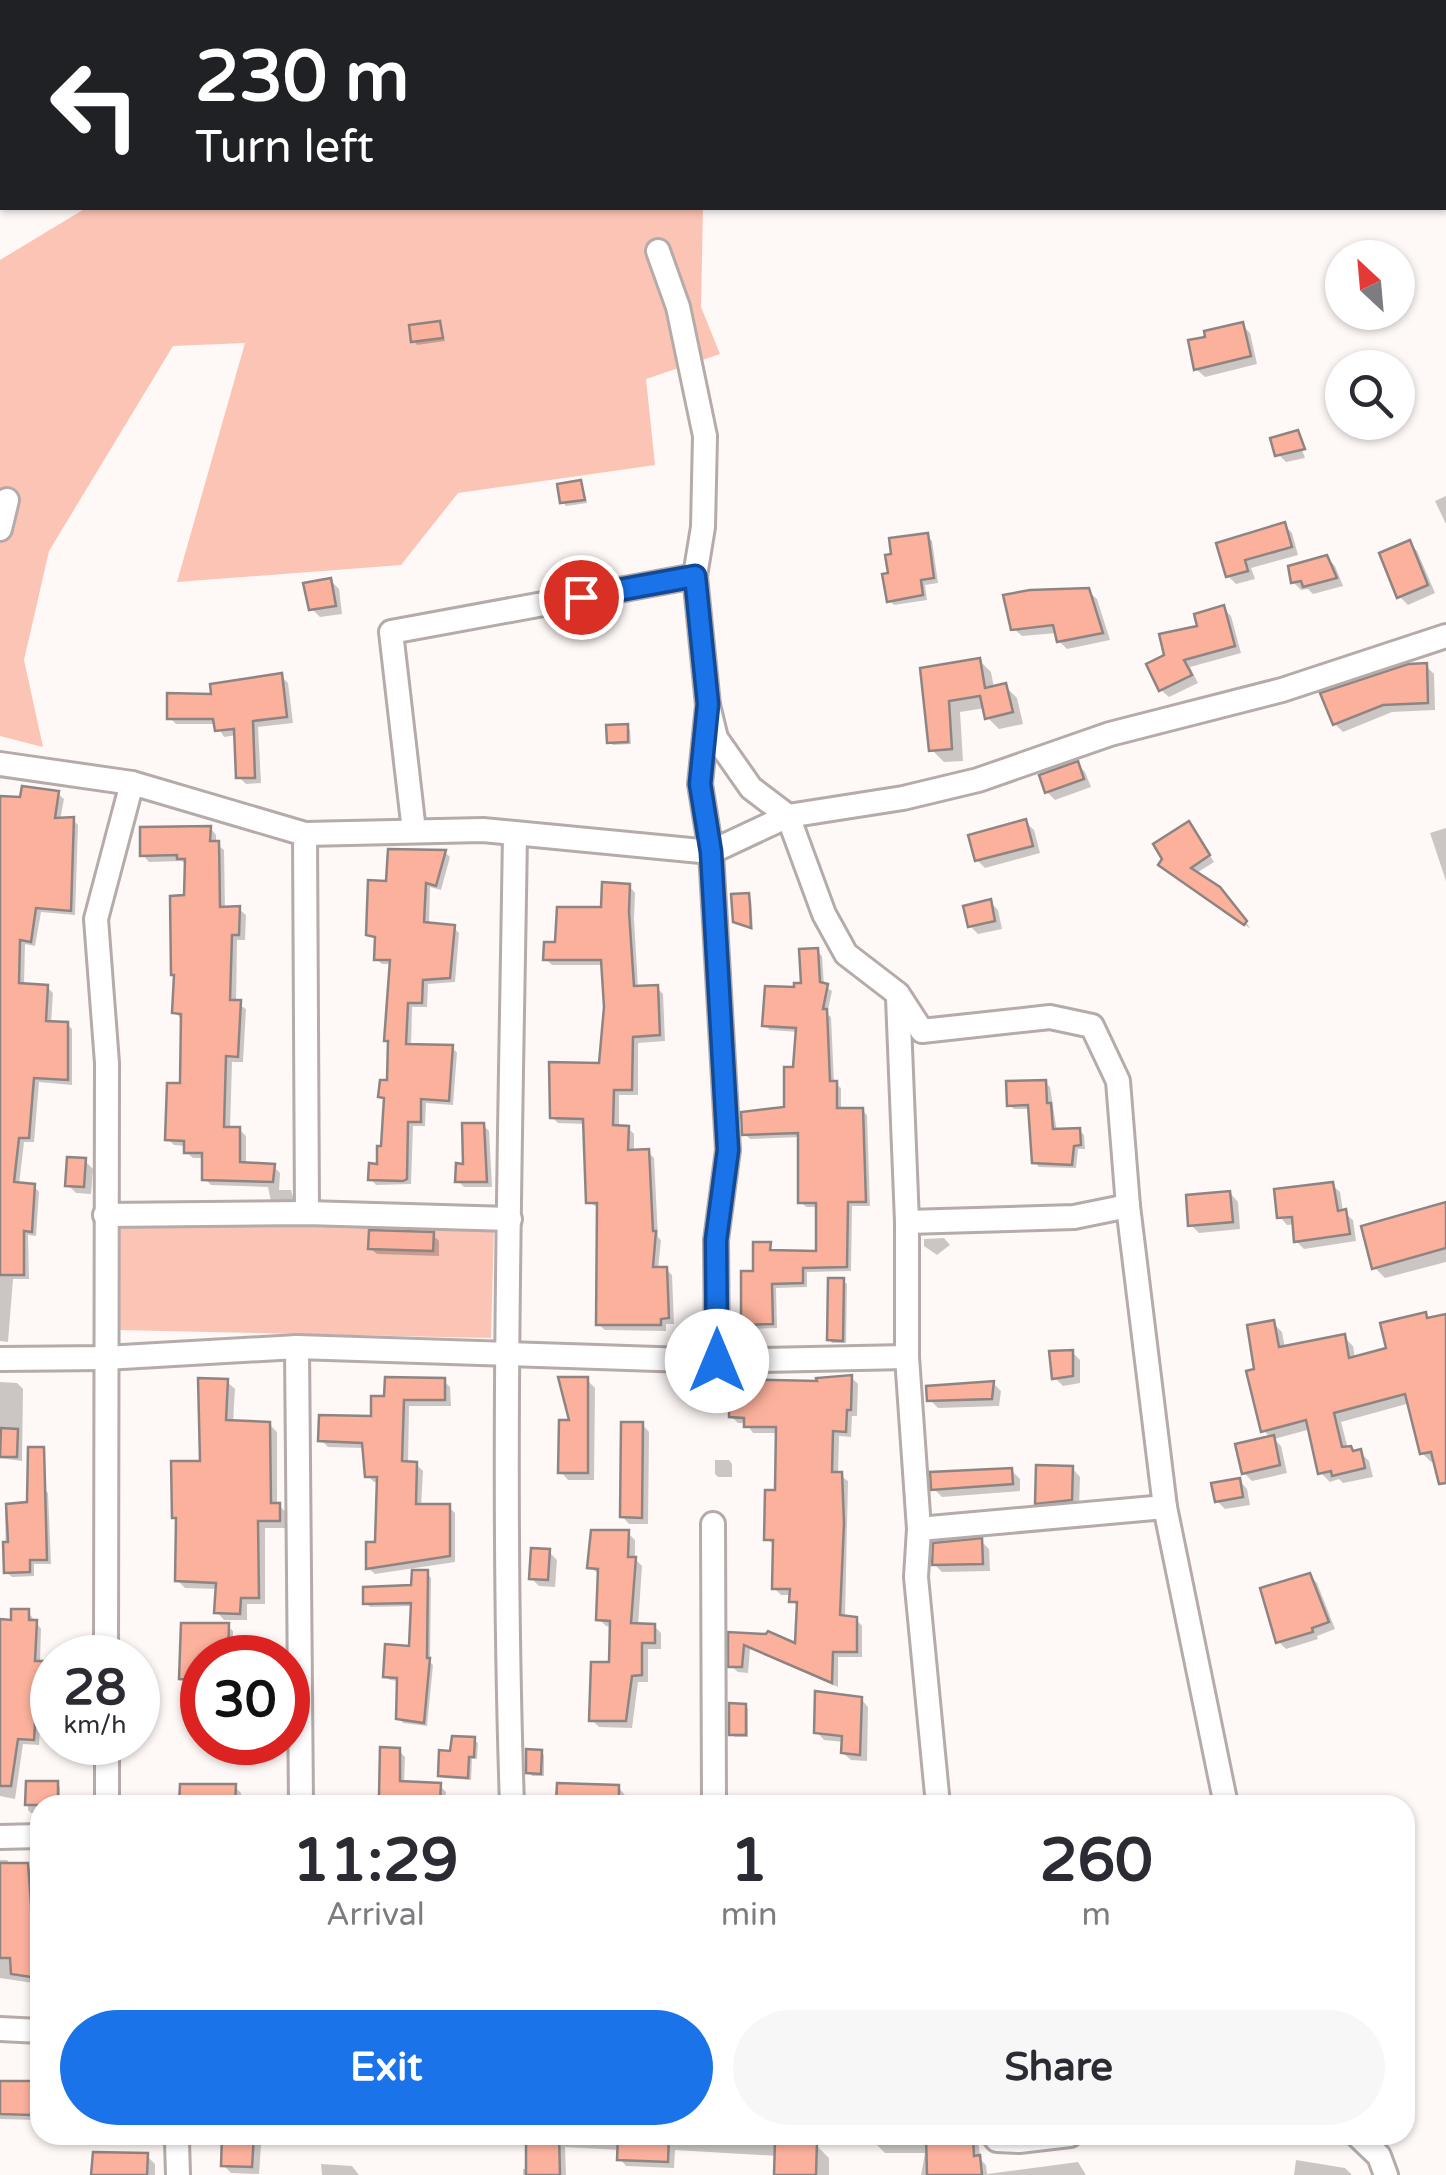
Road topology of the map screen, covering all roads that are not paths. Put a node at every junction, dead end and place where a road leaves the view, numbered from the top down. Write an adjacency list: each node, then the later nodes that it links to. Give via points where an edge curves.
1 (658, 252): 4 (street, via 678,307 706,436)
2 (7, 500): 3 (street)
3 (0, 530)
4 (695, 576): 6 (street); 10 (street, via 391,632)
5 (1446, 636): 9 (street, via 1282,690 1110,734 978,780)
6 (708, 704): 9 (street, via 716,738 751,788); 13 (street, via 700,784)
7 (0, 764): 8 (street)
8 (132, 783): 11 (street); 17 (street, via 96,919 106,1063)
9 (788, 816): 13 (street); 14 (street, via 846,954)
10 (414, 831): 11 (street); 12 (street)
11 (304, 834): 16 (street)
12 (515, 835): 13 (street); 18 (street)
13 (711, 852): 25 (street, via 728,1150 716,1240)
14 (898, 994): 15 (street, via 922,1031 1050,1017 1092,1026 1118,1081); 19 (street)
15 (1128, 1206): 19 (street, via 1074,1217); 26 (street)
16 (307, 1213): 17 (street); 18 (street)
17 (105, 1215): 23 (street)
18 (510, 1219): 21 (street)
19 (907, 1222): 22 (street)
20 (297, 1347): 21 (street); 23 (street); 32 (street)
21 (507, 1356): 25 (street); 33 (street)
22 (907, 1357): 25 (street); 28 (street)
23 (105, 1358): 24 (street); 29 (street)
24 (0, 1359)
25 (717, 1361)
26 (1166, 1508): 28 (street); 36 (street)
27 (714, 1524): 34 (street)
28 (919, 1529): 35 (street, via 916,1577)
29 (106, 1635)
30 (106, 1765): 31 (street)
31 (107, 1795)
32 (301, 1795)
33 (512, 1795)
34 (714, 1795)
35 (937, 1795)
36 (1224, 1795)
37 (30, 1836): 38 (street)
38 (0, 1837)
39 (0, 2029): 40 (street)
40 (30, 2030)
41 (177, 2145): 43 (street)
42 (1368, 2145): 44 (street)
43 (178, 2175)
44 (1386, 2175)

